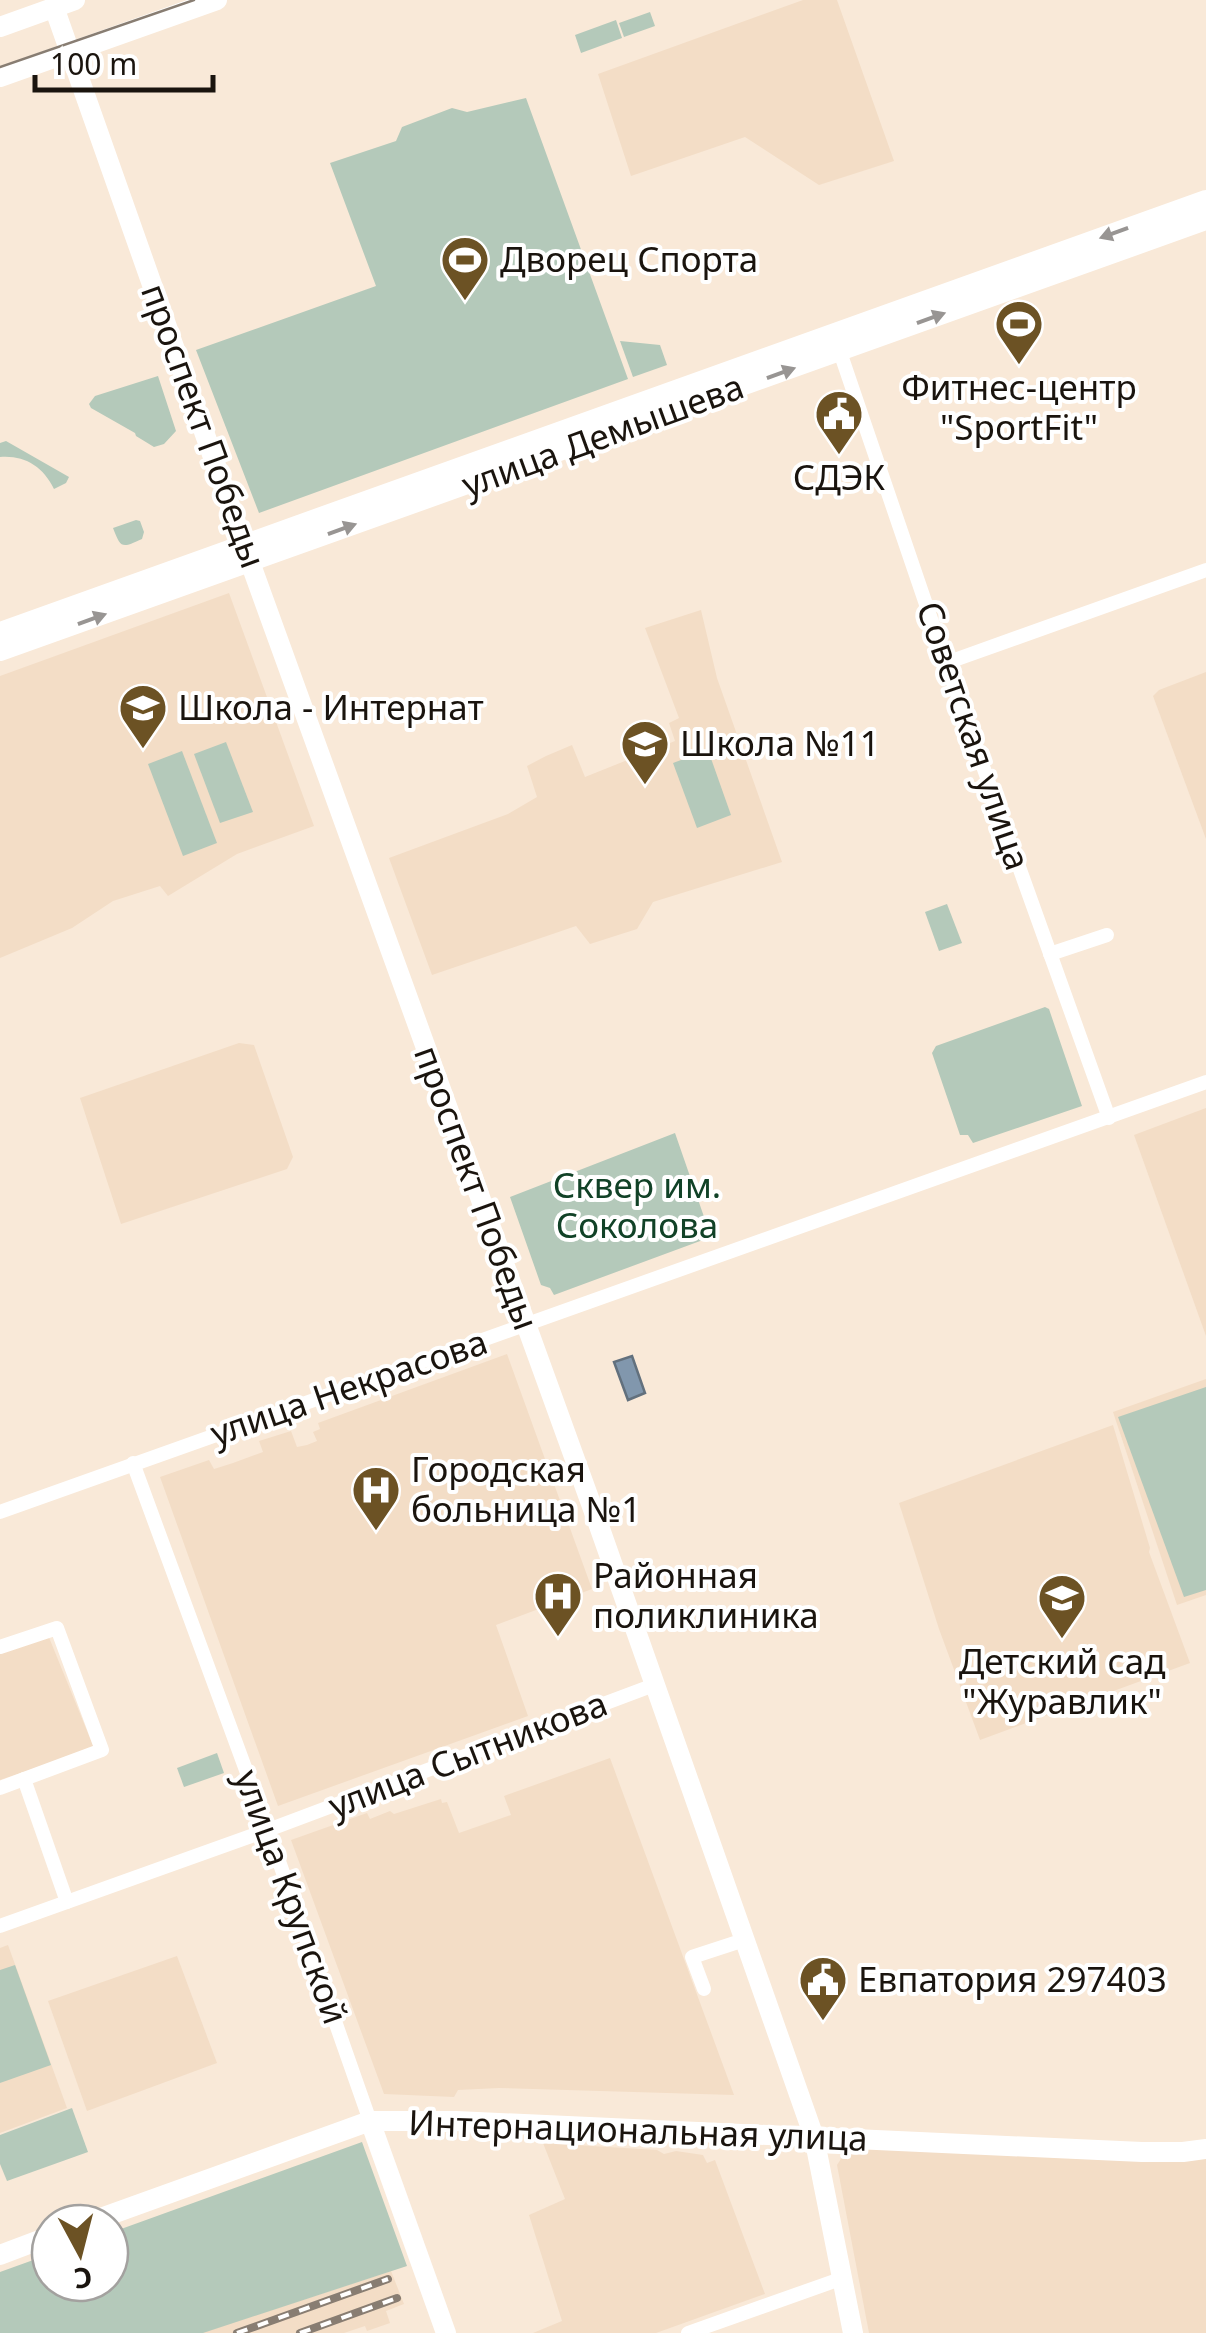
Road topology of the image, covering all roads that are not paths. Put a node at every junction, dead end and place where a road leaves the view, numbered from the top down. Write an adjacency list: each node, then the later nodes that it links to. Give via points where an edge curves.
1 (75, 0): 3 (street)
2 (217, 0): 5 (street)
3 (52, 4): 4 (street); 5 (street, проспект Победы)
4 (0, 26)
5 (70, 52): 6 (street); 10 (street, проспект Победы)
6 (0, 77)
7 (1206, 200): 9 (street, улица Демышева, one-way to 9)
8 (1206, 220): 9 (street, улица Демышева, one-way to 8)
9 (835, 344): 10 (street, улица Демышева); 14 (street, Советская улица)
10 (247, 552): 12 (street, улица Демышева); 13 (street, улица Демышева, one-way to 10); 19 (street, проспект Победы)
11 (1206, 570): 14 (street)
12 (0, 632)
13 (0, 652)
14 (946, 664): 16 (street, Советская улица)
15 (1107, 935): 16 (street)
16 (1050, 954): 18 (street, Советская улица)
17 (1206, 1082): 18 (street, улица Некрасова)
18 (1109, 1118): 19 (street, улица Некрасова)
19 (525, 1326): 20 (street, улица Некрасова); 23 (street, проспект Победы)
20 (132, 1463): 21 (street, улица Некрасова); 26 (street, улица Крупской)
21 (0, 1512)
22 (0, 1647): 24 (street, via 57,1628 102,1750)
23 (654, 1685): 26 (street, улица Сытникова); 29 (street, проспект Победы)
24 (24, 1779): 25 (street); 27 (street)
25 (0, 1788)
26 (268, 1830): 27 (street, улица Сытникова); 31 (street, улица Крупской)
27 (67, 1902): 28 (street, улица Сытникова)
28 (0, 1926)
29 (744, 1940): 30 (street, via 692,1957); 32 (street, проспект Победы)
30 (704, 1988)
31 (370, 2121): 32 (street, Интернациональная улица); 34 (street, Интернациональная улица); 38 (street, улица Крупской)
32 (814, 2137): 33 (street, Интернациональная улица); 37 (street, проспект Победы)
33 (1206, 2149)
34 (130, 2208)
35 (30, 2243): 36 (street)
36 (0, 2254)
37 (843, 2278): 39 (street); 40 (street, проспект Победы)
38 (446, 2333)
39 (688, 2333)
40 (853, 2333)

